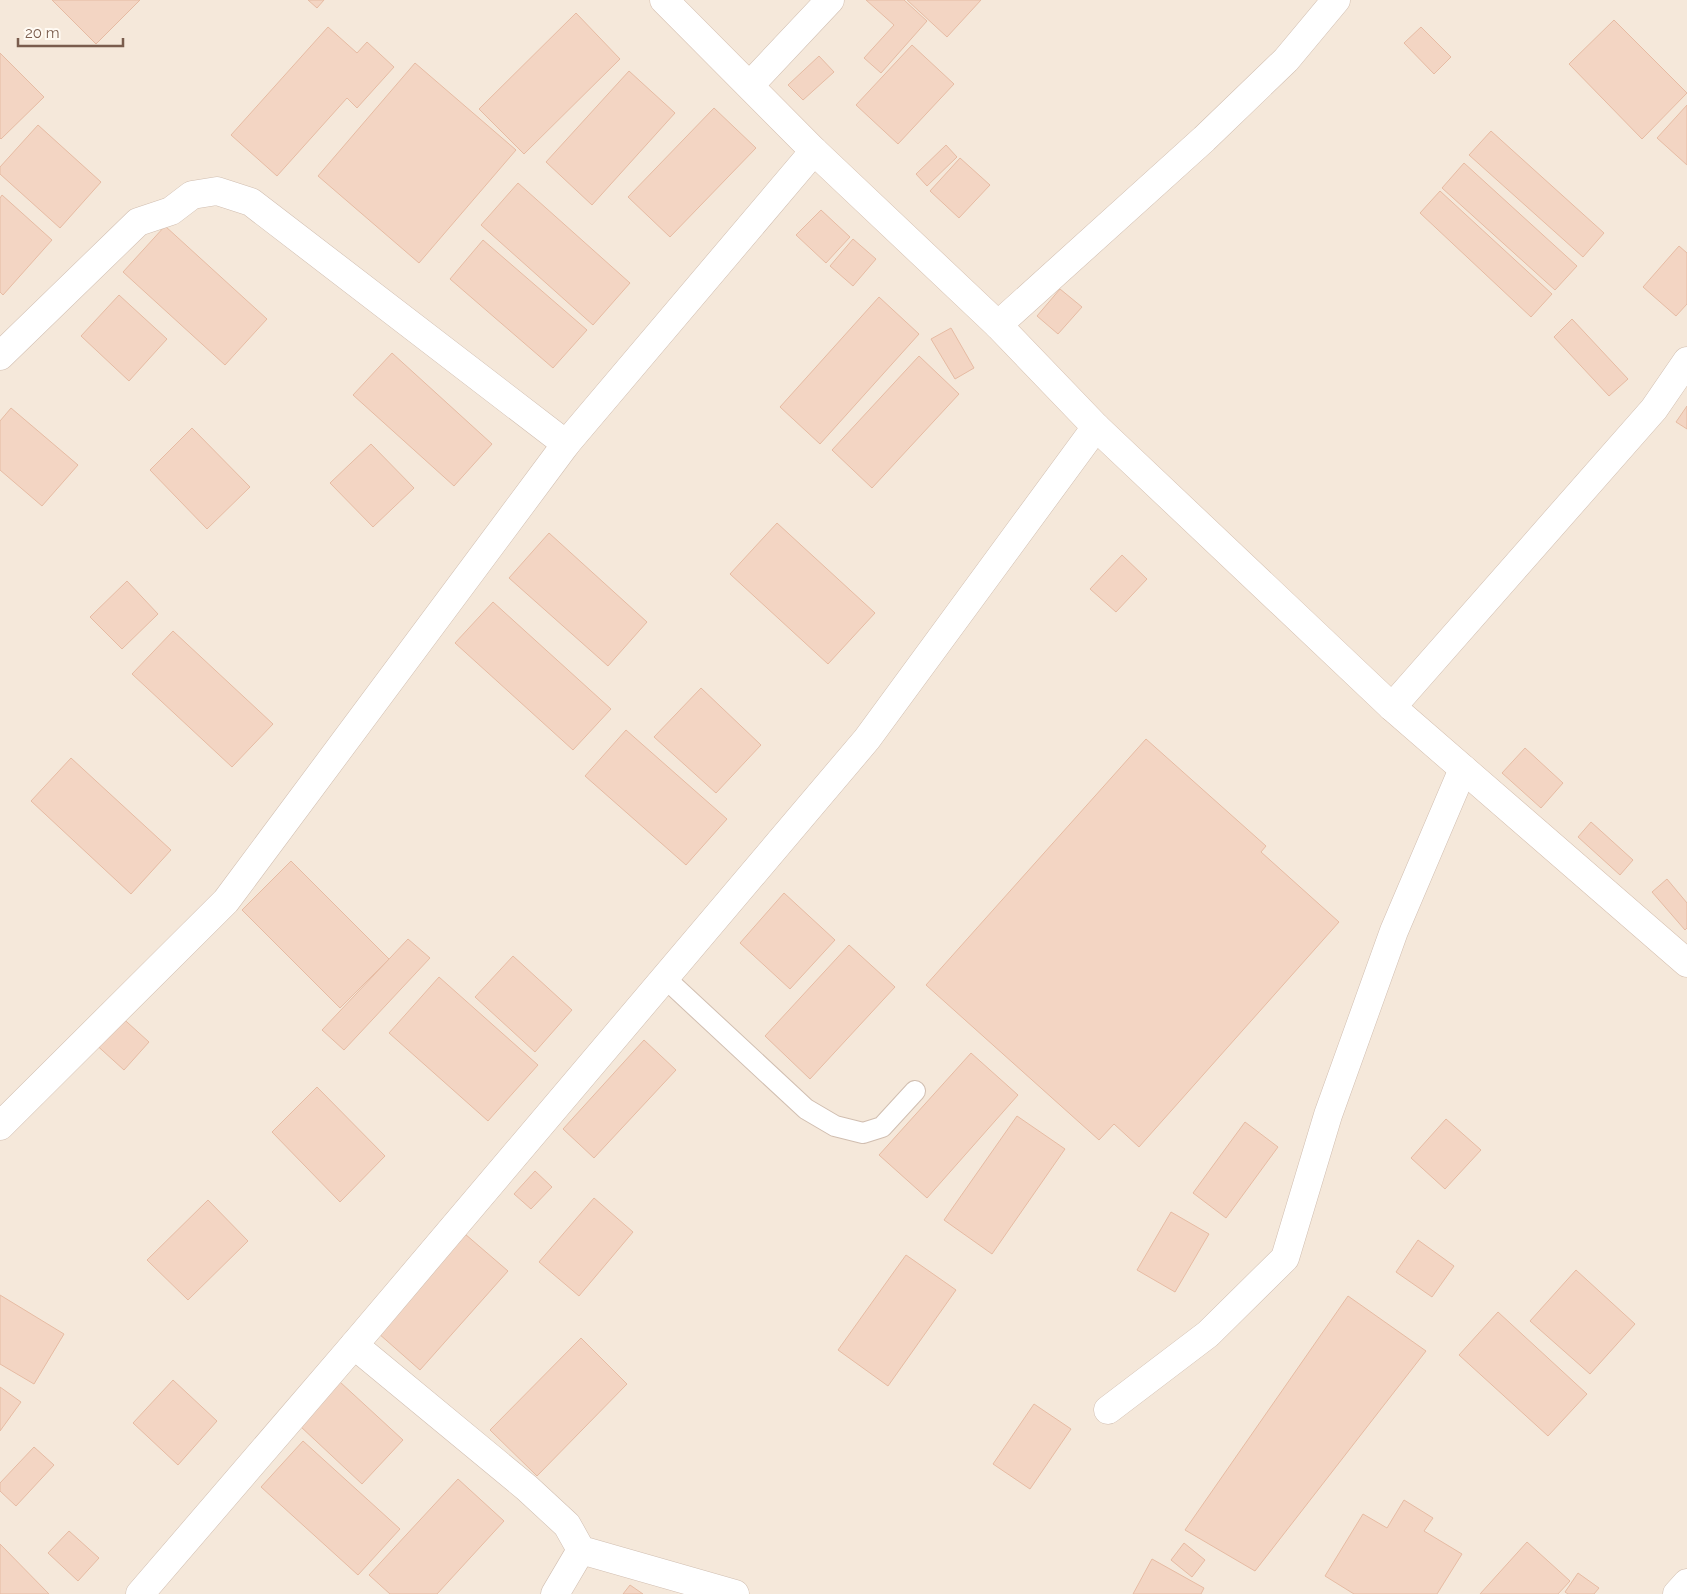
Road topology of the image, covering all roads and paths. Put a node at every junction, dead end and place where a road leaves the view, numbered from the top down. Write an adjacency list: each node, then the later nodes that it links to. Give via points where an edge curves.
1 (664, 0): 4 (street)
2 (830, 0): 4 (street)
3 (1336, 0): 6 (street, via 1279,66 1204,139)
4 (750, 85): 5 (street)
5 (814, 151): 6 (street); 10 (street)
6 (998, 324): 9 (street)
7 (0, 356): 10 (street, via 138,222 171,211 192,195 217,191 251,202)
8 (1687, 361): 11 (street, via 1654,409)
9 (1096, 427): 11 (street); 14 (street, via 867,739)
10 (566, 444): 16 (street, via 226,901)
11 (1392, 707): 12 (street)
12 (1463, 769): 13 (street); 18 (street, via 1394,931 1328,1115 1285,1258 1208,1334)
13 (1687, 963)
14 (665, 978): 15 (lane, via 806,1109 834,1126 863,1133 882,1127); 17 (street)
15 (915, 1091)
16 (0, 1126)
17 (354, 1345): 19 (street, via 561,1519); 21 (street)
18 (1108, 1410)
19 (581, 1550): 22 (street); 23 (street)
20 (1687, 1583): 24 (street)
21 (140, 1594)
22 (555, 1594)
23 (735, 1594)
24 (1677, 1594)

